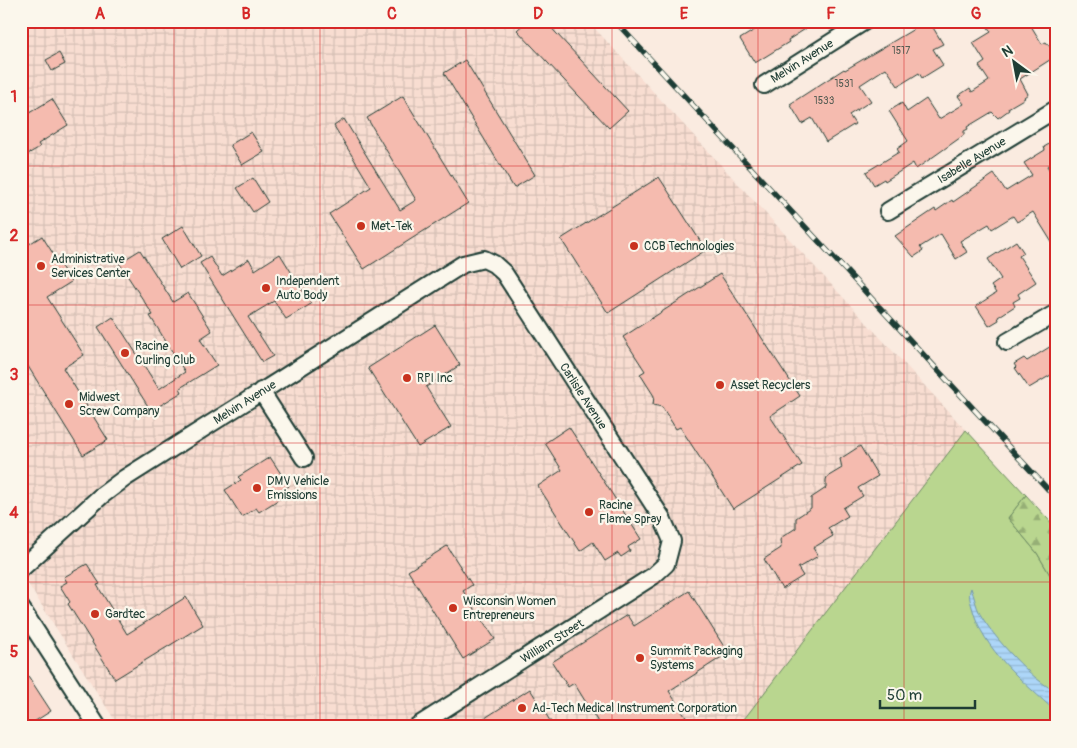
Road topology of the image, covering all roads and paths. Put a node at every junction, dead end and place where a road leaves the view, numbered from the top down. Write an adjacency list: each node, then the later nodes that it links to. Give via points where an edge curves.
1 (866, 21): 2 (street, Melvin Avenue)
2 (764, 85)
3 (1056, 109): 4 (street, Isabelle Avenue)
4 (888, 212)
5 (484, 259): 8 (street, Melvin Avenue, via 463,264); 10 (street, Carlisle Avenue, via 504,273 662,518)
6 (1056, 312): 7 (street)
7 (1007, 342)
8 (261, 391): 9 (street); 11 (street, Melvin Avenue, via 125,478)
9 (304, 458)
10 (672, 542): 14 (street, William Street, via 666,564 654,576)
11 (21, 569)
12 (21, 608): 13 (street)
13 (98, 727)
14 (416, 727)

